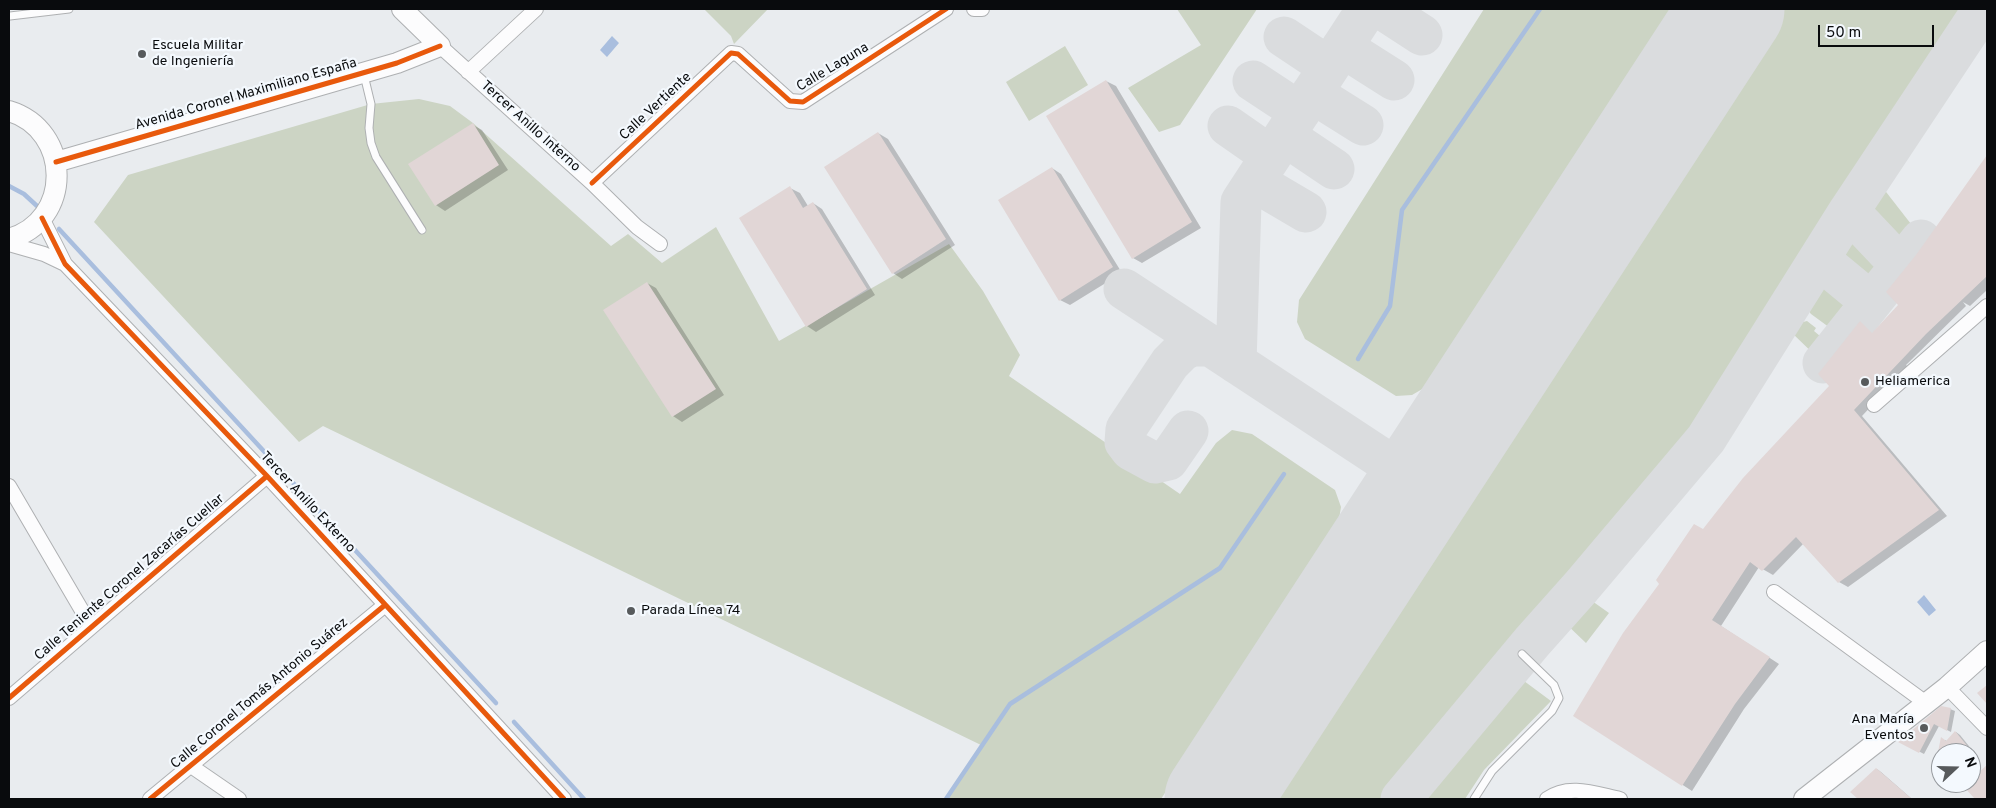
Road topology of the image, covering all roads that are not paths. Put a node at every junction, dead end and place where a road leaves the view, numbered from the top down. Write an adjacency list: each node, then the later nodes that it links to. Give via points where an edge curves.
1 (68, 9): 7 (lane)
2 (402, 9): 8 (street, Tercer Anillo Interno)
3 (536, 9): 11 (street)
4 (946, 9): 9 (street, Calle Laguna, via 803,102 786,98)
5 (974, 9): 6 (street)
6 (982, 9)
7 (10, 16)
8 (440, 46): 10 (street, Avenida Coronel Maximiliano España); 11 (street, Tercer Anillo Interno)
9 (738, 54): 14 (street, Calle Vertiente, via 731,52 724,57)
10 (364, 72): 13 (street, Avenida Coronel Maximiliano España); 16 (lane, via 371,104 371,143 376,157)
11 (468, 72): 14 (street, Tercer Anillo Interno)
12 (9, 111): 13 (street, via 36,126 49,142)
13 (56, 162): 15 (street, via 55,192)
14 (592, 183): 19 (street, Tercer Anillo Interno, via 637,227)
15 (42, 218): 17 (street, via 31,228); 20 (street, Tercer Anillo Externo)
16 (422, 230)
17 (9, 239)
18 (9, 244): 20 (street)
19 (660, 244)
20 (65, 264): 23 (street, Tercer Anillo Externo)
21 (1987, 306): 22 (street)
22 (1874, 405)
23 (267, 476): 26 (street, Tercer Anillo Externo); 27 (street, Calle Teniente Coronel Zacarías Cuellar)
24 (9, 486): 27 (street)
25 (1774, 592): 32 (street)
26 (385, 605): 34 (street, Calle Coronel Tomás Antonio Suárez); 37 (street, Tercer Anillo Externo)
27 (91, 626): 31 (street, Calle Teniente Coronel Zacarías Cuellar)
28 (1987, 651): 30 (street)
29 (1522, 654): 38 (lane, via 1554,685 1559,698 1552,712 1492,771)
30 (1947, 687): 32 (street); 33 (street)
31 (9, 698)
32 (1926, 703): 41 (street)
33 (1987, 728)
34 (191, 766): 35 (street, Calle Coronel Tomás Antonio Suárez); 36 (street)
35 (150, 799)
36 (239, 799)
37 (564, 799)
38 (1474, 799)
39 (1547, 799): 40 (street, via 1557,792 1573,789)
40 (1620, 799)
41 (1804, 799)

